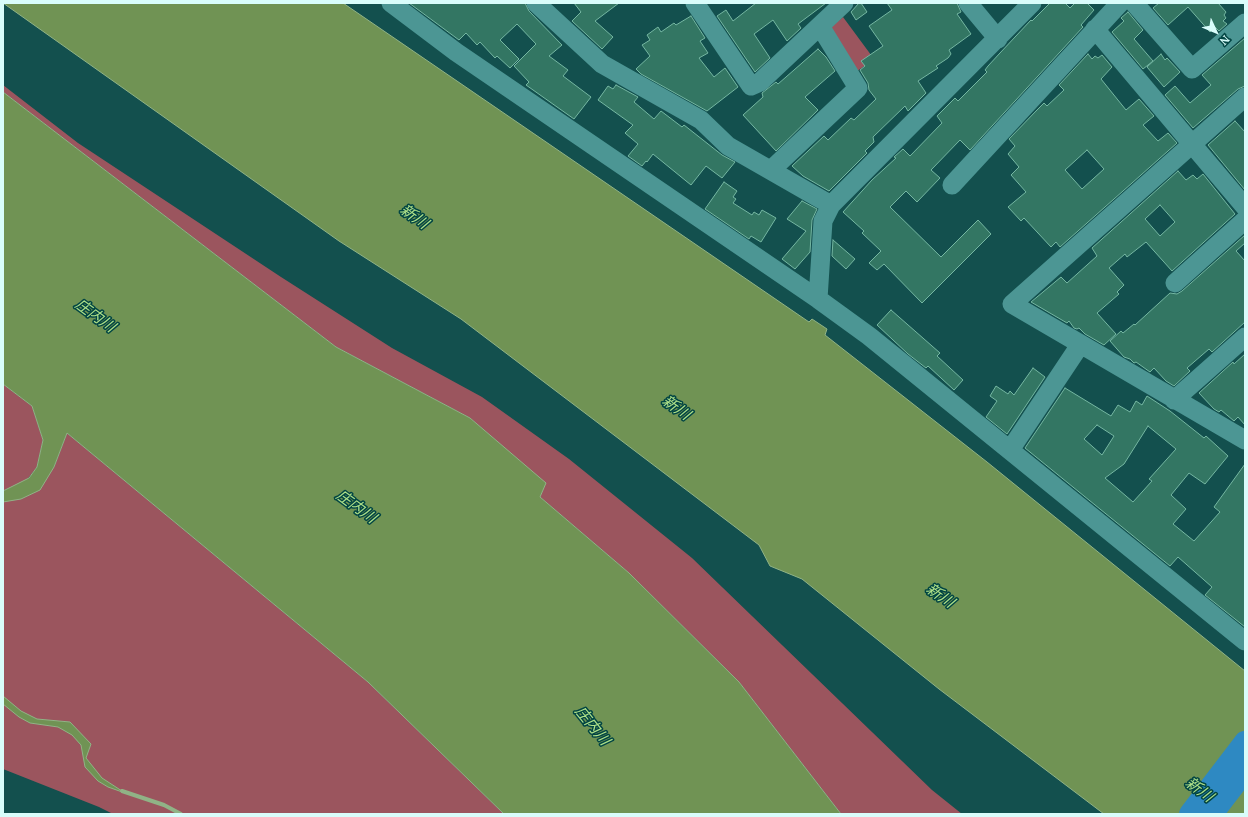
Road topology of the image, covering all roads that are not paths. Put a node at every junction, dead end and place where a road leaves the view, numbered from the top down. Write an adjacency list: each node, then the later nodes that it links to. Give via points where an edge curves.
1 (391, 3): 21 (street, via 456,52)
2 (536, 3): 15 (street, via 602,64 701,120 728,146)
3 (695, 3): 10 (street, via 751,86 760,82)
4 (844, 3): 10 (street)
5 (968, 3): 12 (street)
6 (1032, 3): 12 (street)
7 (1120, 3): 11 (street)
8 (1134, 3): 9 (street, via 1192,70)
9 (1245, 23)
10 (820, 26): 15 (street, via 858,88)
11 (1095, 29): 14 (street); 16 (street)
12 (998, 39): 17 (street)
13 (1245, 97): 14 (street)
14 (1192, 143): 18 (street); 23 (street, via 1012,304)
15 (771, 170): 17 (street)
16 (952, 185)
17 (831, 205): 21 (street, via 823,221)
18 (1245, 207)
19 (1245, 220): 20 (street)
20 (1175, 283)
21 (818, 298): 26 (street)
22 (1245, 337): 24 (street)
23 (1080, 344): 24 (street); 26 (street)
24 (1174, 400): 25 (street)
25 (1245, 440)
26 (1010, 450): 27 (street)
27 (1245, 641)
28 (1245, 742): 30 (main road)
29 (1245, 771): 31 (main road)
30 (1190, 814)
31 (1212, 814)

